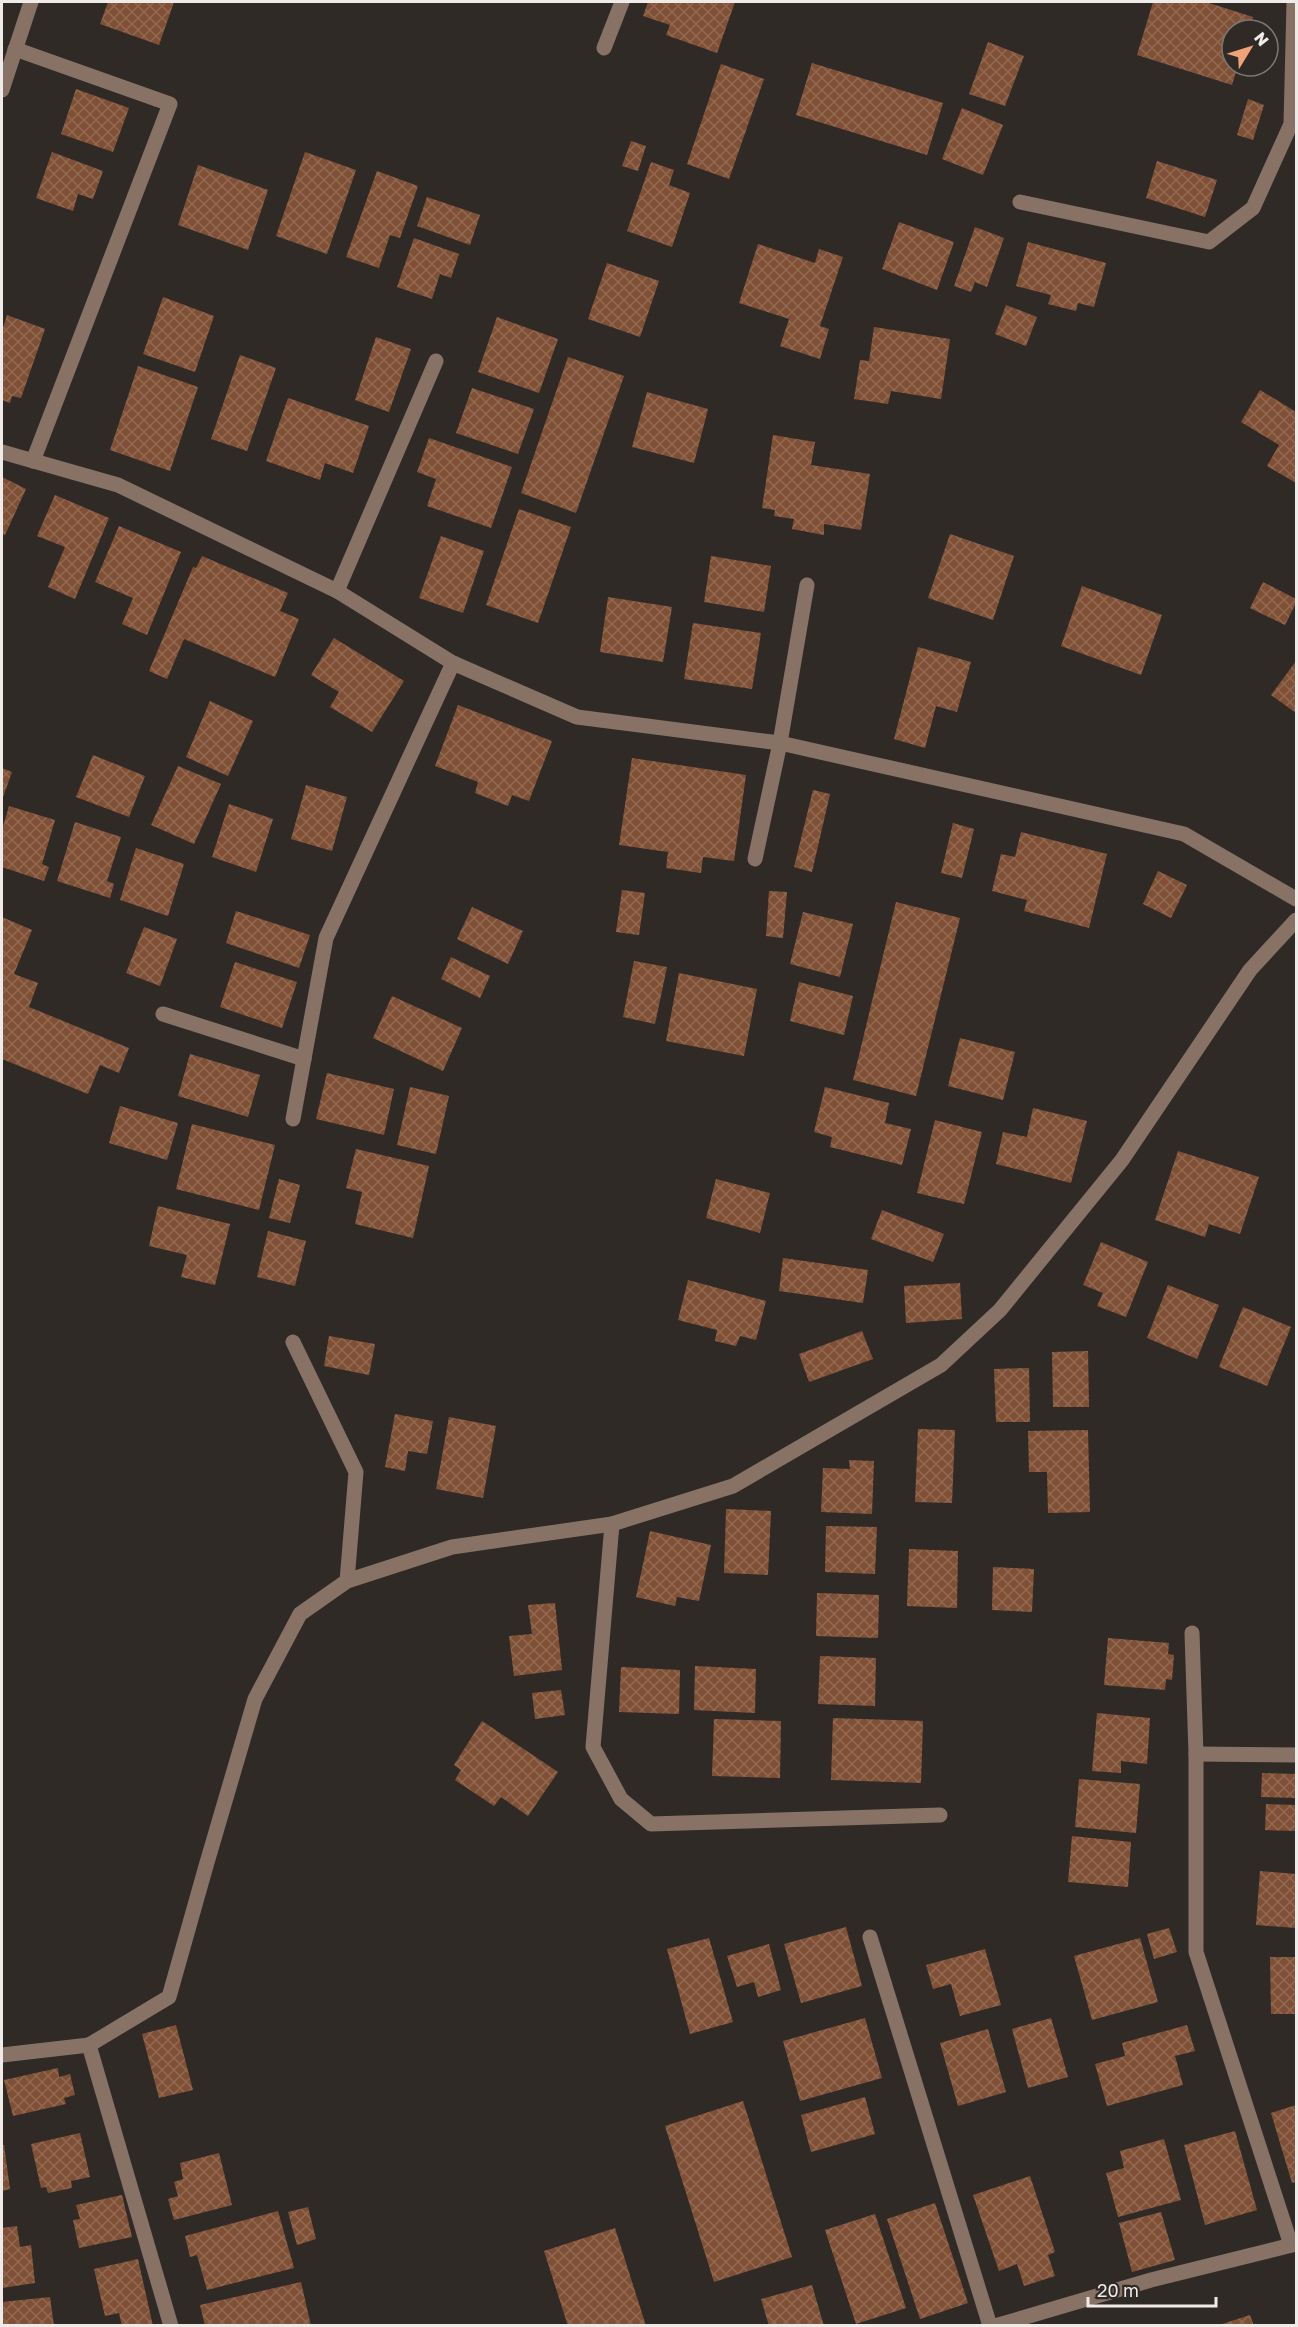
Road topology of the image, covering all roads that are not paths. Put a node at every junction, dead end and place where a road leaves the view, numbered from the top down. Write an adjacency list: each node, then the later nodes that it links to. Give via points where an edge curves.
1 (31, 2): 5 (street)
2 (622, 2): 4 (street)
3 (1294, 2): 7 (street, via 1291,124 1253,208 1209,242)
4 (604, 48)
5 (15, 50): 6 (street); 10 (street, via 170,104)
6 (2, 90)
7 (1020, 202)
8 (436, 361): 12 (street)
9 (2, 452): 10 (street)
10 (33, 461): 12 (street, via 118,485)
11 (807, 585): 14 (street)
12 (336, 591): 13 (street)
13 (453, 663): 14 (street, via 577,717); 19 (street, via 326,938)
14 (780, 743): 15 (street); 16 (street, via 1184,834)
15 (755, 859)
16 (1296, 899)
17 (1296, 920): 22 (street, via 1250,970 1114,1169 1000,1311 941,1365 733,1486)
18 (163, 1014): 19 (street)
19 (304, 1059): 20 (street)
20 (293, 1119)
21 (293, 1342): 23 (street, via 356,1472)
22 (612, 1524): 23 (street, via 452,1547); 27 (street, via 593,1747 621,1799 651,1824)
23 (346, 1581): 29 (street, via 300,1614 255,1699 169,1997)
24 (1192, 1633): 25 (street)
25 (1196, 1754): 26 (street); 31 (street, via 1196,1952)
26 (1296, 1755)
27 (940, 1815)
28 (870, 1937): 33 (street)
29 (89, 2045): 30 (street); 32 (street)
30 (2, 2055)
31 (1293, 2245): 34 (street, via 1151,2280)
32 (171, 2325)
33 (990, 2325)
34 (995, 2325)

